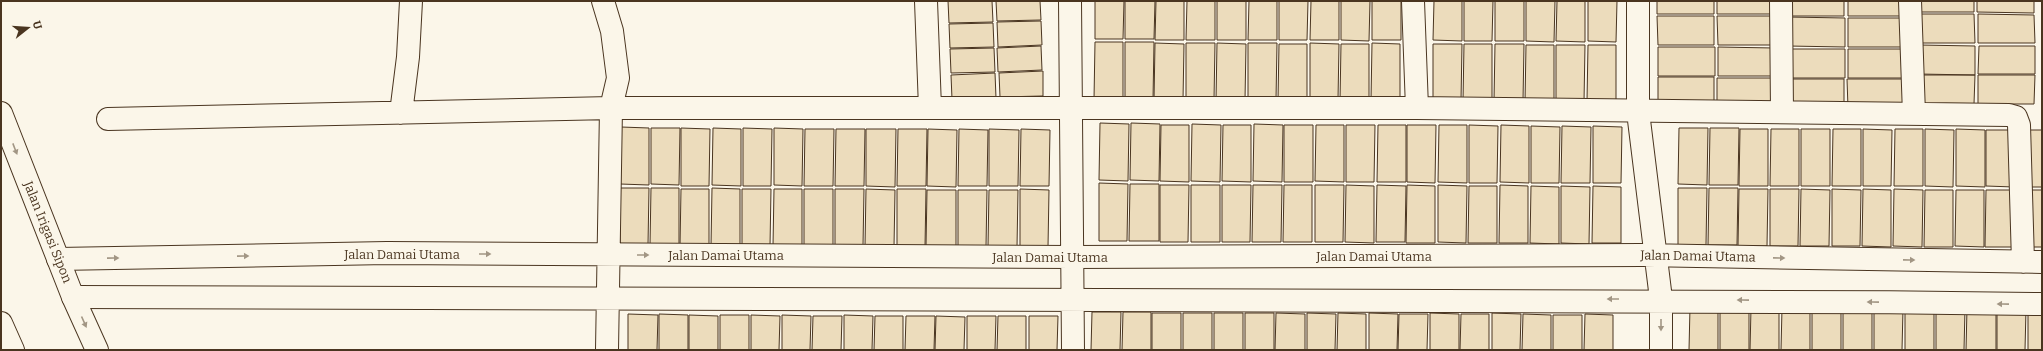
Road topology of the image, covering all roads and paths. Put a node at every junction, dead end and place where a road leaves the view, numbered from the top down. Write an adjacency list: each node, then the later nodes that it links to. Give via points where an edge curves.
1 (410, 1): 16 (street, via 408,57)
2 (603, 1): 9 (street, via 612,31 618,78)
3 (926, 1): 10 (street)
4 (1070, 1): 11 (street)
5 (1413, 1): 12 (street)
6 (1638, 1): 13 (street)
7 (1781, 1): 14 (street)
8 (1910, 1): 17 (street)
9 (611, 108): 10 (street); 16 (street); 19 (street)
10 (930, 108): 11 (street)
11 (1071, 108): 12 (street); 21 (street)
12 (1416, 108): 13 (street)
13 (1638, 112): 14 (street); 20 (street)
14 (1782, 112): 17 (street)
15 (1, 113): 22 (street, Jalan Irigasi Sipon, one-way to 22)
16 (401, 113): 18 (street)
17 (1914, 114): 23 (street, via 2009,115 2016,118 2019,125)
18 (108, 119)
19 (609, 254): 21 (street, Jalan Damai Utama, one-way to 21); 22 (street, Jalan Damai Utama, one-way to 19, via 387,253); 24 (street)
20 (1655, 255): 21 (street, Jalan Damai Utama); 23 (street, Jalan Damai Utama, one-way to 23); 27 (street)
21 (1073, 257): 26 (street)
22 (58, 259): 25 (street, Jalan Irigasi Sipon)
23 (2033, 262)
24 (608, 296): 25 (street); 26 (street); 32 (street)
25 (73, 297): 31 (street, Jalan Irigasi Sipon, one-way to 31)
26 (1074, 298): 27 (street, one-way to 26); 33 (street)
27 (1661, 299): 28 (street, one-way to 27); 34 (street, one-way to 34)
28 (2042, 304)
29 (1, 322): 30 (street)
30 (13, 350)
31 (97, 350)
32 (607, 350)
33 (1073, 350)
34 (1661, 350)

